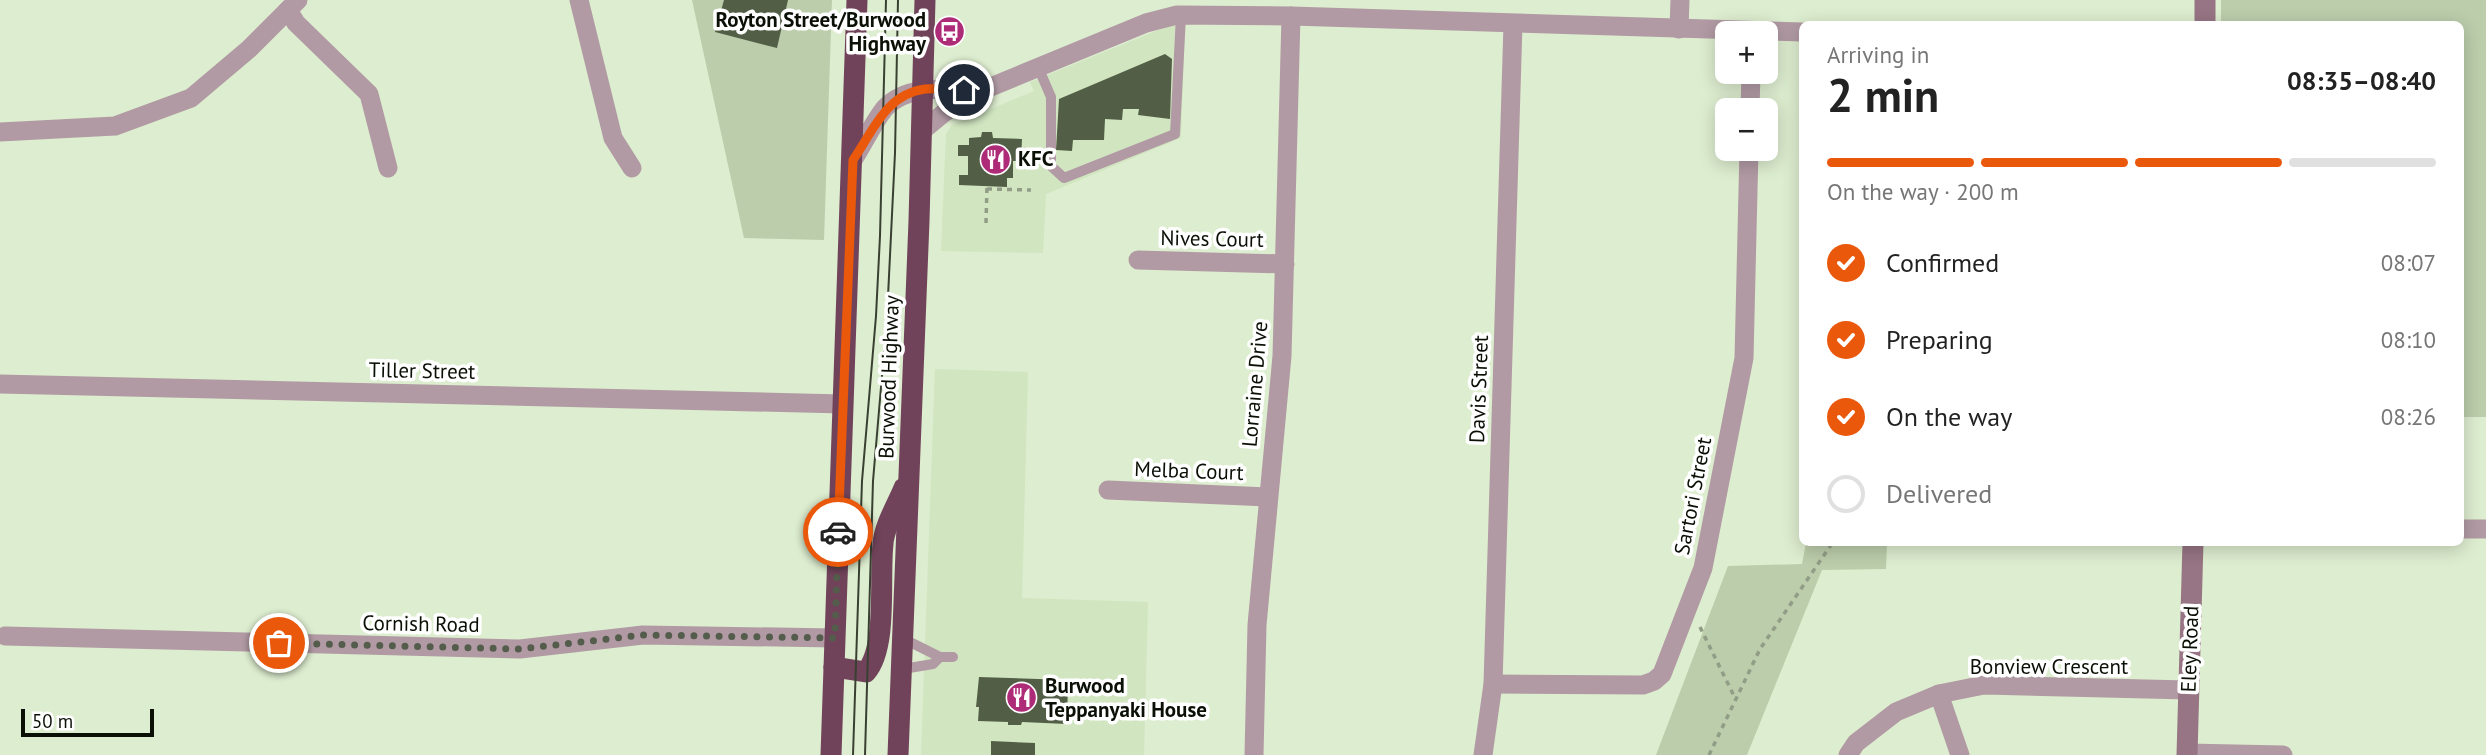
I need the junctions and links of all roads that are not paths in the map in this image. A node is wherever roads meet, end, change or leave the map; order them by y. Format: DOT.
graph roads {
  1 [pos="579,0"];
  2 [pos="857,0"];
  3 [pos="925,0"];
  4 [pos="1680,0"];
  5 [pos="2205,0"];
  6 [pos="293,5"];
  7 [pos="1299,11"];
  8 [pos="1181,15"];
  9 [pos="2205,21"];
  10 [pos="1513,24"];
  11 [pos="1679,29"];
  12 [pos="1715,30"];
  13 [pos="1778,32"];
  14 [pos="1799,32"];
  15 [pos="1038,67"];
  16 [pos="923,89"];
  17 [pos="981,90"];
  18 [pos="922,131"];
  19 [pos="0,137"];
  20 [pos="853,160"];
  21 [pos="1749,161"];
  22 [pos="388,168"];
  23 [pos="632,168"];
  24 [pos="1138,260"];
  25 [pos="1285,264"];
  26 [pos="0,384"];
  27 [pos="843,404"];
  28 [pos="909,476"];
  29 [pos="1108,490"];
  30 [pos="1268,497"];
  31 [pos="2464,529"];
  32 [pos="2486,529"];
  33 [pos="2193,546"];
  34 [pos="2,636"];
  35 [pos="835,638"];
  36 [pos="904,639"];
  37 [pos="940,657"];
  38 [pos="953,657"];
  39 [pos="834,667"];
  40 [pos="903,669"];
  41 [pos="1493,684"];
  42 [pos="2188,690"];
  43 [pos="1940,694"];
  44 [pos="2187,754"];
  45 [pos="831,755"];
  46 [pos="898,755"];
  47 [pos="1254,755"];
  48 [pos="1483,755"];
  49 [pos="1848,755"];
  50 [pos="1960,755"];
  51 [pos="2283,755"];
  1 -- 23 [label="street"];
  2 -- 20 [label="highway"];
  3 -- 16 [label="highway, Burwood Highway"];
  4 -- 11 [label="street"];
  5 -- 9 [label="main road"];
  6 -- 19 [label="street"];
  6 -- 22 [label="street"];
  7 -- 8 [label="street"];
  7 -- 10 [label="street"];
  7 -- 25 [label="street, Lorraine Drive"];
  8 -- 15 [label="street"];
  8 -- 15 [label="lane"];
  10 -- 11 [label="street"];
  10 -- 41 [label="street, Davis Street"];
  11 -- 12 [label="street"];
  13 -- 14 [label="street"];
  15 -- 17 [label="street"];
  16 -- 17 [label="street"];
  16 -- 18 [label="highway, Burwood Highway"];
  16 -- 20 [label="street"];
  17 -- 18 [label="street"];
  18 -- 28 [label="highway, Burwood Highway"];
  20 -- 27 [label="highway"];
  21 -- 41 [label="street, Sartori Street"];
  24 -- 25 [label="street, Nives Court"];
  25 -- 30 [label="street, Lorraine Drive"];
  26 -- 27 [label="street, Tiller Street"];
  27 -- 35 [label="highway"];
  28 -- 36 [label="highway, Burwood Highway"];
  28 -- 39 [label="highway"];
  29 -- 30 [label="street, Melba Court"];
  30 -- 47 [label="street, Lorraine Drive"];
  31 -- 32 [label="street"];
  33 -- 42 [label="main road, Eley Road"];
  34 -- 35 [label="street, Cornish Road"];
  35 -- 39 [label="highway"];
  36 -- 37 [label="lane"];
  36 -- 40 [label="highway, Burwood Highway"];
  37 -- 38 [label="lane"];
  37 -- 40 [label="lane"];
  39 -- 45 [label="highway"];
  40 -- 46 [label="highway, Burwood Highway"];
  41 -- 48 [label="street, Davis Street"];
  42 -- 43 [label="street, Bonview Crescent"];
  42 -- 44 [label="main road, Eley Road"];
  43 -- 49 [label="street, Bonview Crescent"];
  43 -- 50 [label="street"];
  44 -- 51 [label="street"];
}
